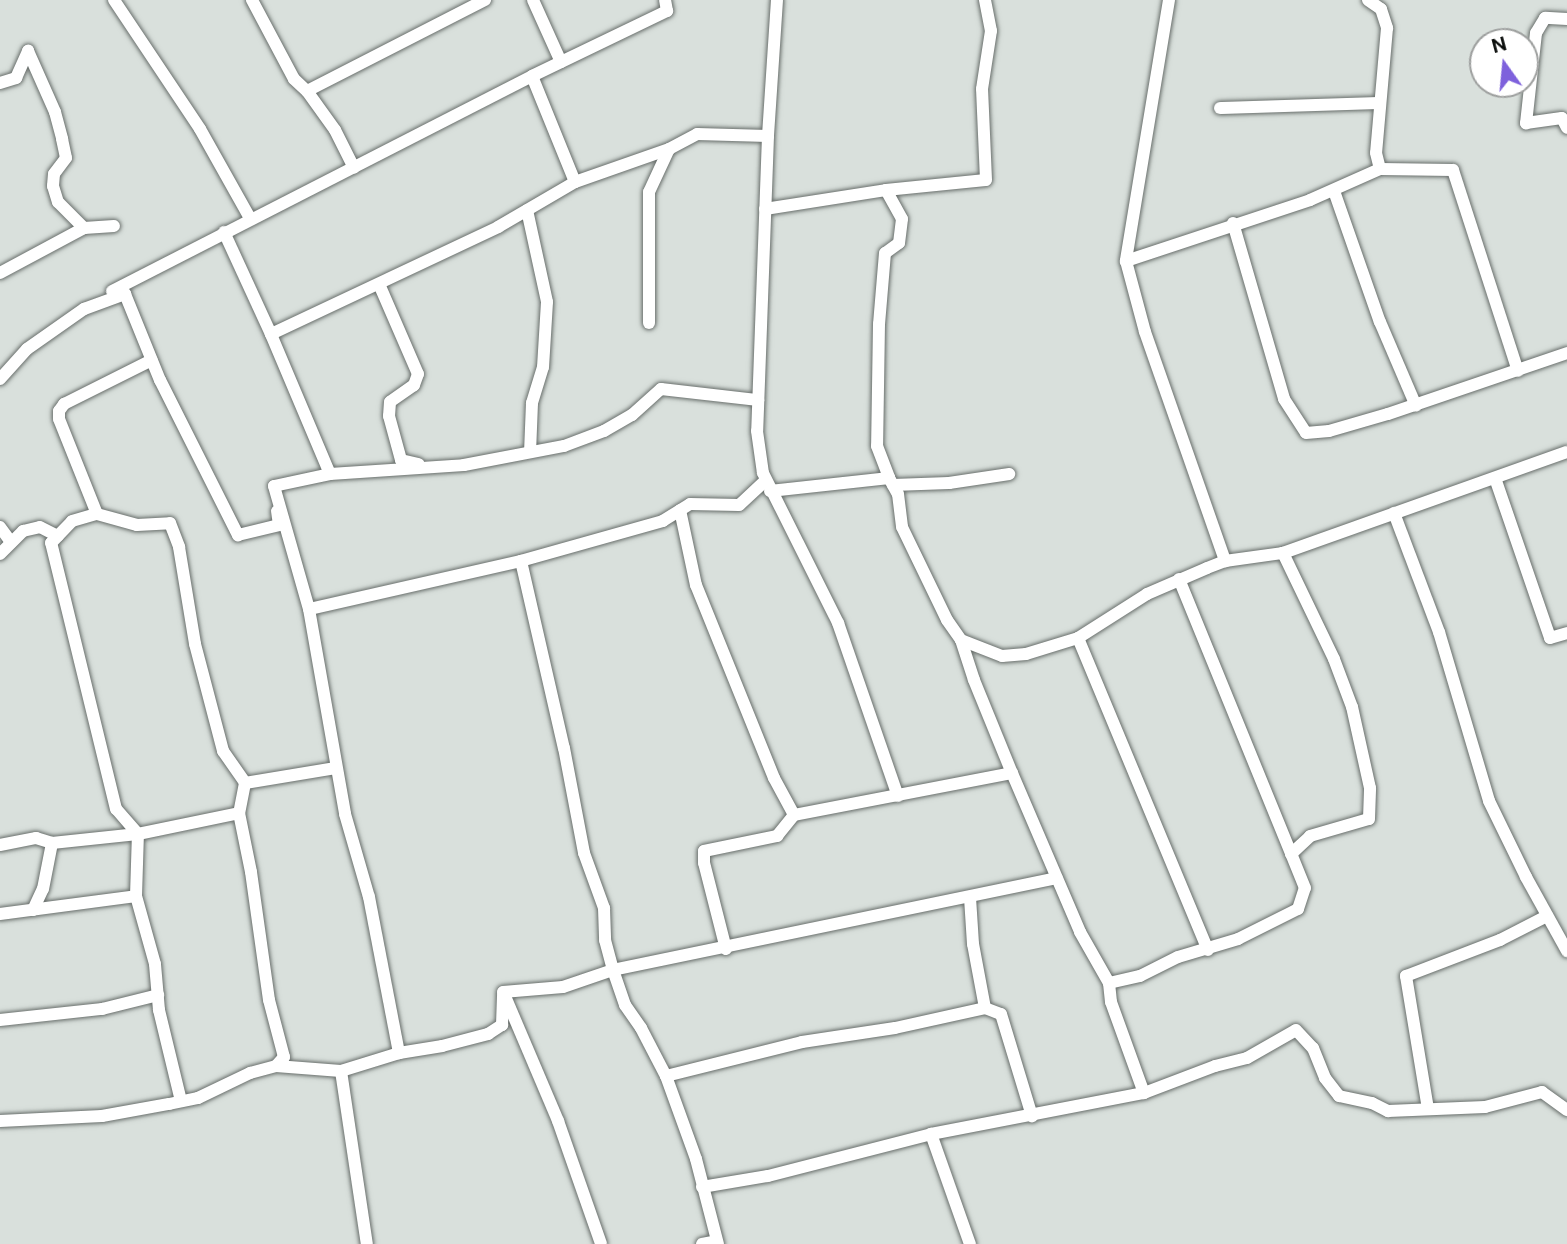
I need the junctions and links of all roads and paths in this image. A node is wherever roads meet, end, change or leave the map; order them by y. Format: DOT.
graph roads {
  1 [pos="114,0"];
  2 [pos="252,0"];
  3 [pos="485,0"];
  4 [pos="533,0"];
  5 [pos="666,0"];
  6 [pos="777,0"];
  7 [pos="985,0"];
  8 [pos="1169,0"];
  9 [pos="1368,0"];
  10 [pos="1567,19"];
  11 [pos="561,62"];
  12 [pos="532,76"];
  13 [pos="0,83"];
  14 [pos="307,91"];
  15 [pos="1380,103"];
  16 [pos="1220,108"];
  17 [pos="1567,128"];
  18 [pos="768,136"];
  19 [pos="669,149"];
  20 [pos="354,168"];
  21 [pos="1380,169"];
  22 [pos="575,182"];
  23 [pos="886,190"];
  24 [pos="1334,191"];
  25 [pos="765,209"];
  26 [pos="527,210"];
  27 [pos="250,218"];
  28 [pos="1233,223"];
  29 [pos="114,226"];
  30 [pos="84,228"];
  31 [pos="224,232"];
  32 [pos="1126,261"];
  33 [pos="0,273"];
  34 [pos="379,284"];
  35 [pos="96,296"];
  36 [pos="649,323"];
  37 [pos="271,334"];
  38 [pos="1567,353"];
  39 [pos="152,360"];
  40 [pos="1518,370"];
  41 [pos="0,379"];
  42 [pos="758,400"];
  43 [pos="1416,406"];
  44 [pos="530,452"];
  45 [pos="1567,452"];
  46 [pos="464,465"];
  47 [pos="330,474"];
  48 [pos="1009,474"];
  49 [pos="1495,478"];
  50 [pos="891,481"];
  51 [pos="274,486"];
  52 [pos="768,486"];
  53 [pos="680,510"];
  54 [pos="1394,513"];
  55 [pos="97,514"];
  56 [pos="0,527"];
  57 [pos="58,536"];
  58 [pos="11,542"];
  59 [pos="1283,553"];
  60 [pos="0,554"];
  61 [pos="521,561"];
  62 [pos="1225,561"];
  63 [pos="1179,579"];
  64 [pos="309,609"];
  65 [pos="1567,633"];
  66 [pos="1078,638"];
  67 [pos="961,640"];
  68 [pos="336,768"];
  69 [pos="1012,773"];
  70 [pos="245,783"];
  71 [pos="898,796"];
  72 [pos="239,813"];
  73 [pos="794,815"];
  74 [pos="138,834"];
  75 [pos="52,843"];
  76 [pos="0,845"];
  77 [pos="1291,854"];
  78 [pos="1057,878"];
  79 [pos="136,896"];
  80 [pos="970,897"];
  81 [pos="33,910"];
  82 [pos="0,914"];
  83 [pos="1547,916"];
  84 [pos="726,949"];
  85 [pos="1208,950"];
  86 [pos="1567,951"];
  87 [pos="613,970"];
  88 [pos="1109,983"];
  89 [pos="503,992"];
  90 [pos="158,995"];
  91 [pos="985,1008"];
  92 [pos="0,1020"];
  93 [pos="399,1053"];
  94 [pos="276,1066"];
  95 [pos="341,1071"];
  96 [pos="666,1076"];
  97 [pos="1144,1093"];
  98 [pos="181,1101"];
  99 [pos="1428,1109"];
  100 [pos="1567,1110"];
  101 [pos="1032,1116"];
  102 [pos="0,1121"];
  103 [pos="931,1134"];
  104 [pos="702,1187"];
  105 [pos="718,1242"];
  106 [pos="367,1244"];
  107 [pos="601,1244"];
  108 [pos="702,1244"];
  109 [pos="970,1244"];
  1 -- 27 [label="street"];
  2 -- 14 [label="street"];
  3 -- 14 [label="street"];
  4 -- 11 [label="street"];
  5 -- 11 [label="street"];
  6 -- 18 [label="street"];
  7 -- 23 [label="street"];
  8 -- 32 [label="street"];
  9 -- 15 [label="street"];
  10 -- 17 [label="street"];
  11 -- 12 [label="street"];
  12 -- 20 [label="street"];
  12 -- 22 [label="street"];
  13 -- 30 [label="street"];
  14 -- 20 [label="street"];
  15 -- 16 [label="street"];
  15 -- 21 [label="street"];
  18 -- 19 [label="street"];
  18 -- 25 [label="street"];
  19 -- 22 [label="street"];
  19 -- 36 [label="street"];
  20 -- 27 [label="street"];
  21 -- 24 [label="street"];
  21 -- 40 [label="street"];
  22 -- 26 [label="street"];
  23 -- 25 [label="street"];
  23 -- 50 [label="street"];
  24 -- 28 [label="street"];
  24 -- 43 [label="street"];
  25 -- 42 [label="street"];
  26 -- 34 [label="street"];
  26 -- 44 [label="street"];
  27 -- 31 [label="street"];
  28 -- 32 [label="street"];
  28 -- 43 [label="street"];
  29 -- 30 [label="street"];
  30 -- 33 [label="street"];
  31 -- 35 [label="street"];
  31 -- 37 [label="street"];
  32 -- 62 [label="street"];
  34 -- 37 [label="street"];
  34 -- 46 [label="street"];
  37 -- 47 [label="street"];
  38 -- 40 [label="street"];
  39 -- 41 [label="street"];
  39 -- 51 [label="street"];
  39 -- 55 [label="street"];
  40 -- 43 [label="street"];
  42 -- 44 [label="street"];
  42 -- 52 [label="street"];
  44 -- 46 [label="street"];
  45 -- 49 [label="street"];
  46 -- 47 [label="street"];
  47 -- 51 [label="street"];
  48 -- 50 [label="street"];
  49 -- 54 [label="street"];
  49 -- 65 [label="street"];
  50 -- 52 [label="street"];
  50 -- 67 [label="street"];
  51 -- 64 [label="street"];
  52 -- 53 [label="street"];
  52 -- 71 [label="street"];
  53 -- 61 [label="street"];
  53 -- 73 [label="street"];
  54 -- 59 [label="street"];
  54 -- 83 [label="street"];
  55 -- 57 [label="street"];
  55 -- 70 [label="street"];
  56 -- 58 [label="street"];
  57 -- 58 [label="street"];
  57 -- 74 [label="street"];
  58 -- 60 [label="street"];
  59 -- 62 [label="street"];
  59 -- 77 [label="street"];
  61 -- 64 [label="street"];
  61 -- 87 [label="street"];
  62 -- 63 [label="street"];
  63 -- 66 [label="street"];
  63 -- 77 [label="street"];
  64 -- 68 [label="street"];
  66 -- 67 [label="street"];
  66 -- 85 [label="street"];
  67 -- 69 [label="street"];
  68 -- 70 [label="street"];
  68 -- 93 [label="street"];
  69 -- 71 [label="street"];
  69 -- 78 [label="street"];
  70 -- 72 [label="street"];
  71 -- 73 [label="street"];
  72 -- 74 [label="street"];
  72 -- 94 [label="street"];
  73 -- 84 [label="street"];
  74 -- 75 [label="street"];
  74 -- 79 [label="street"];
  75 -- 76 [label="street"];
  75 -- 81 [label="street"];
  77 -- 85 [label="street"];
  78 -- 80 [label="street"];
  78 -- 88 [label="street"];
  79 -- 81 [label="street"];
  79 -- 90 [label="street"];
  80 -- 84 [label="street"];
  80 -- 91 [label="street"];
  81 -- 82 [label="street"];
  83 -- 86 [label="street"];
  83 -- 99 [label="street"];
  84 -- 87 [label="street"];
  85 -- 88 [label="street"];
  87 -- 89 [label="street"];
  87 -- 96 [label="street"];
  88 -- 97 [label="street"];
  89 -- 93 [label="street"];
  89 -- 107 [label="street"];
  90 -- 92 [label="street"];
  90 -- 98 [label="street"];
  91 -- 96 [label="street"];
  91 -- 101 [label="street"];
  93 -- 95 [label="street"];
  94 -- 95 [label="street"];
  94 -- 98 [label="street"];
  95 -- 106 [label="street"];
  96 -- 104 [label="street"];
  97 -- 99 [label="street"];
  97 -- 101 [label="street"];
  98 -- 102 [label="street"];
  99 -- 100 [label="street"];
  101 -- 103 [label="street"];
  103 -- 104 [label="street"];
  103 -- 109 [label="street"];
  104 -- 105 [label="street"];
  105 -- 108 [label="street"];
}
